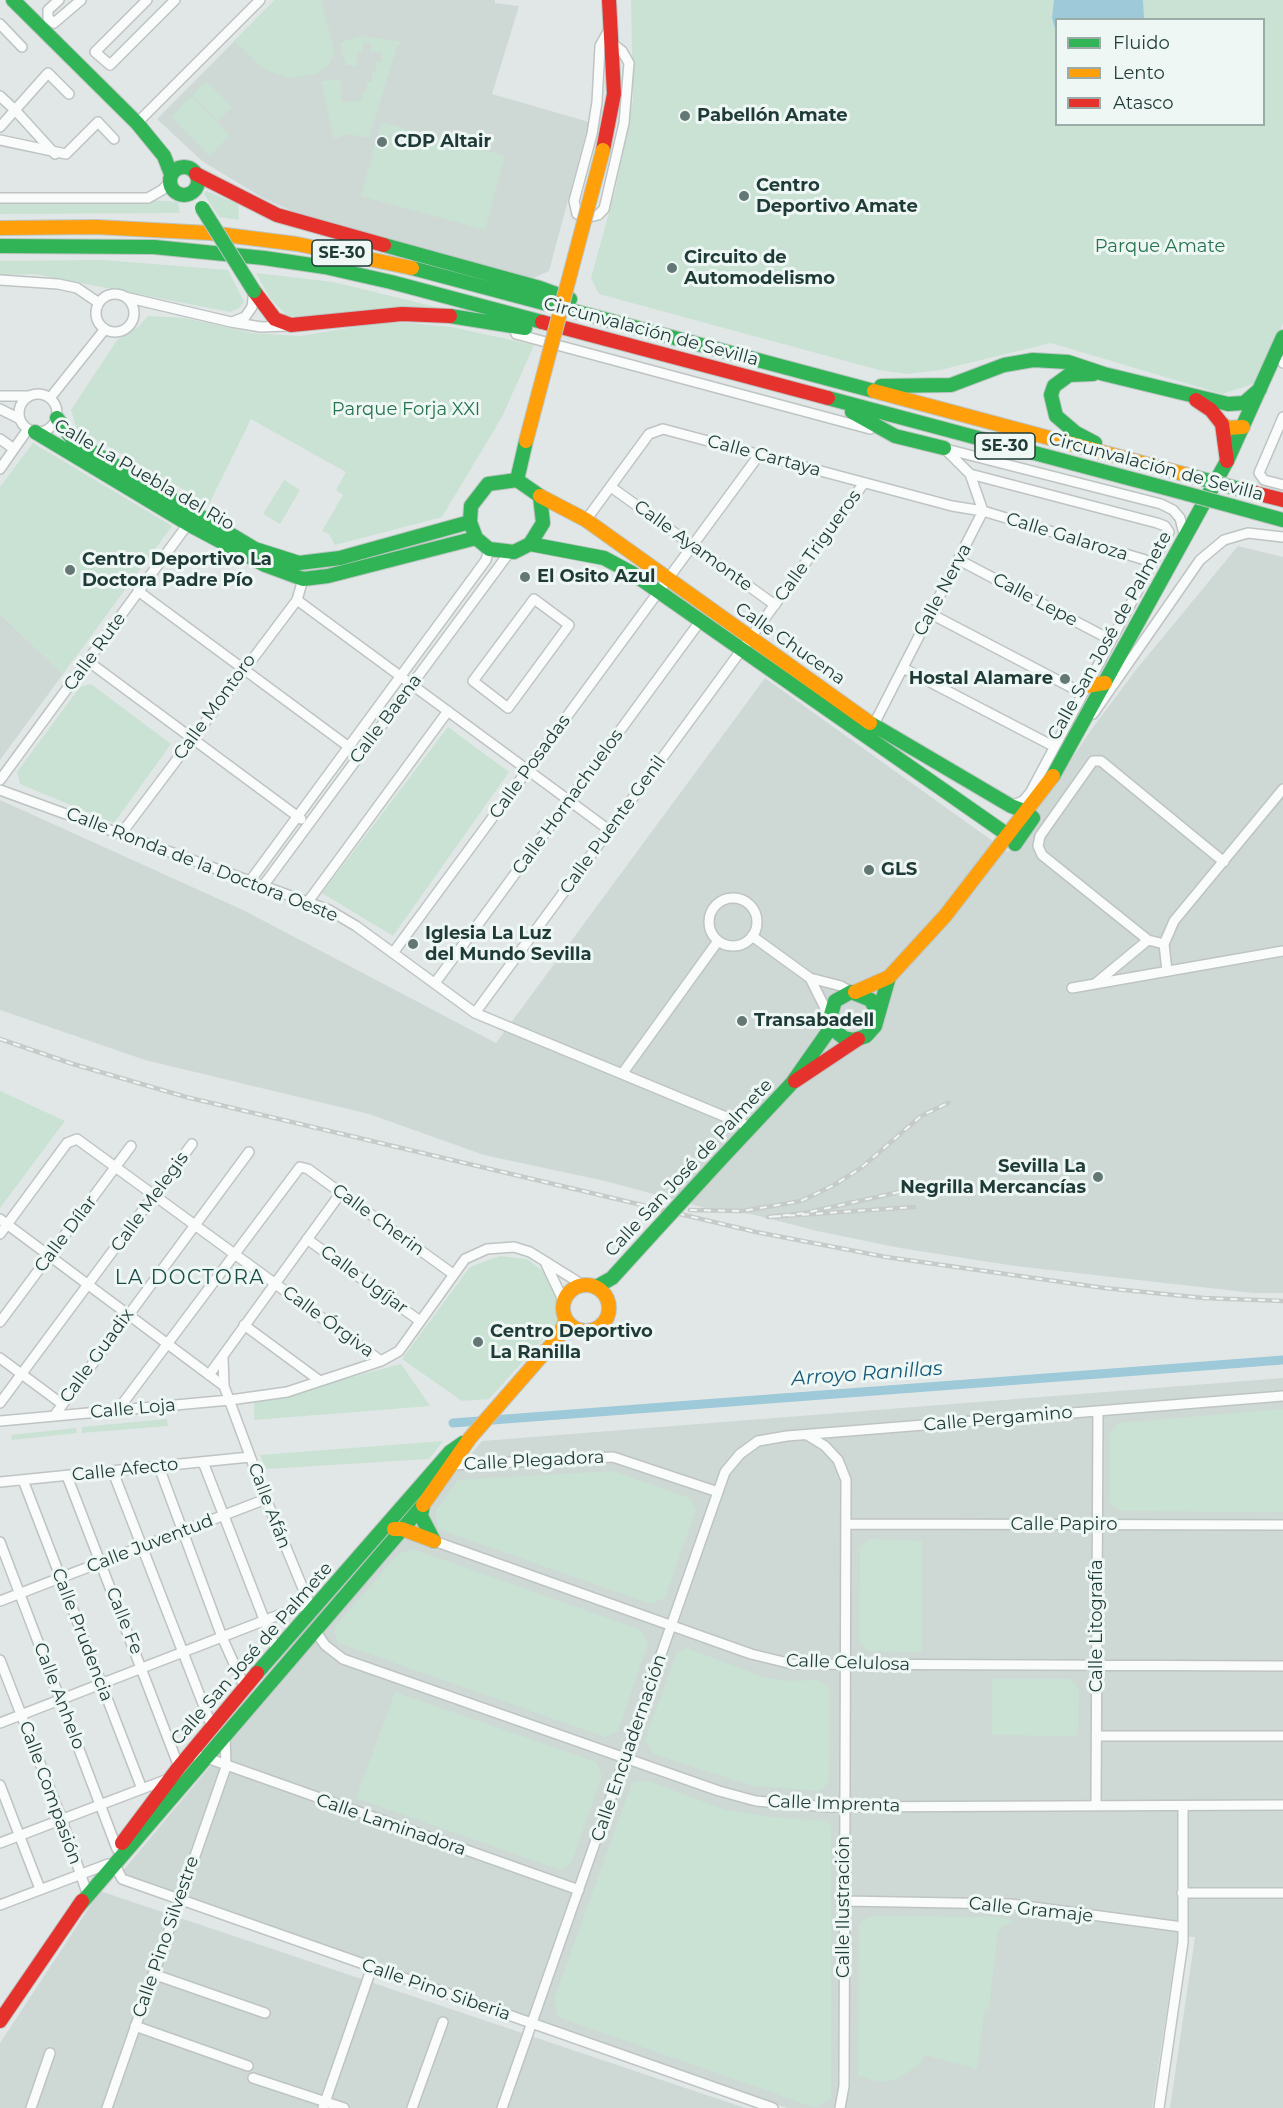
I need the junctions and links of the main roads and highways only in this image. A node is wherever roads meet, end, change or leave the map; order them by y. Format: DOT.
graph roads {
  1 [pos="13,0"];
  2 [pos="609,0"];
  3 [pos="164,156"];
  4 [pos="190,170"];
  5 [pos="170,178"];
  6 [pos="191,193"];
  7 [pos="0,228"];
  8 [pos="0,246"];
  9 [pos="1283,337"];
  10 [pos="675,338"];
  11 [pos="623,343"];
  12 [pos="1104,374"];
  13 [pos="853,385"];
  14 [pos="1260,389"];
  15 [pos="823,397"];
  16 [pos="1192,398"];
  17 [pos="1228,404"];
  18 [pos="57,418"];
  19 [pos="1244,423"];
  20 [pos="1222,424"];
  21 [pos="31,431"];
  22 [pos="944,448"];
  23 [pos="1123,458"];
  24 [pos="1227,461"];
  25 [pos="517,480"];
  26 [pos="540,496"];
  27 [pos="1283,500"];
  28 [pos="1283,520"];
  29 [pos="470,522"];
  30 [pos="476,538"];
  31 [pos="530,544"];
  32 [pos="663,586"];
  33 [pos="746,644"];
  34 [pos="1105,683"];
  35 [pos="1084,689"];
  36 [pos="870,730"];
  37 [pos="1011,806"];
  38 [pos="1027,812"];
  39 [pos="1008,836"];
  40 [pos="961,898"];
  41 [pos="889,977"];
  42 [pos="853,992"];
  43 [pos="877,1013"];
  44 [pos="831,1022"];
  45 [pos="858,1039"];
  46 [pos="792,1083"];
  47 [pos="595,1289"];
  48 [pos="571,1324"];
  49 [pos="470,1438"];
  50 [pos="423,1504"];
  51 [pos="383,1529"];
  52 [pos="402,1529"];
  53 [pos="310,1607"];
  54 [pos="314,1629"];
  55 [pos="288,1659"];
  56 [pos="218,1730"];
  57 [pos="111,1864"];
  58 [pos="78,1907"];
  59 [pos="0,2021"];
  1 -- 3 [label="main road"];
  2 -- 25 [label="main road, bridge"];
  3 -- 4 [label="main road"];
  3 -- 5 [label="main road"];
  4 -- 5 [label="main road"];
  4 -- 6 [label="main road"];
  4 -- 10 [label="main road"];
  5 -- 6 [label="main road"];
  6 -- 11 [label="main road, bridge"];
  7 -- 10 [label="main road, Circunvalación de Sevilla / SE-30"];
  8 -- 11 [label="main road, Circunvalación de Sevilla / SE-30"];
  9 -- 14 [label="main road, Calle San José de Palmete"];
  10 -- 13 [label="main road, Circunvalación de Sevilla / SE-30"];
  11 -- 15 [label="main road, Circunvalación de Sevilla / SE-30"];
  12 -- 13 [label="main road"];
  12 -- 16 [label="main road"];
  12 -- 23 [label="main road"];
  13 -- 23 [label="main road, Circunvalación de Sevilla / SE-30"];
  14 -- 17 [label="main road"];
  14 -- 19 [label="main road, Calle San José de Palmete"];
  15 -- 22 [label="main road"];
  15 -- 28 [label="main road, Circunvalación de Sevilla / SE-30, bridge"];
  16 -- 17 [label="main road"];
  16 -- 20 [label="main road"];
  17 -- 19 [label="main road"];
  18 -- 29 [label="main road, Calle La Puebla del Rio"];
  19 -- 20 [label="main road"];
  19 -- 24 [label="main road, Calle San José de Palmete"];
  20 -- 24 [label="main road"];
  21 -- 30 [label="main road, Calle La Puebla del Rio"];
  23 -- 27 [label="main road, Circunvalación de Sevilla / SE-30, bridge"];
  24 -- 34 [label="main road, Calle San José de Palmete"];
  25 -- 26 [label="main road"];
  25 -- 29 [label="main road"];
  26 -- 31 [label="main road"];
  26 -- 32 [label="main road, Calle Chucena"];
  29 -- 30 [label="main road"];
  30 -- 31 [label="main road"];
  31 -- 32 [label="main road, Calle Chucena"];
  32 -- 33 [label="main road, Calle Chucena"];
  32 -- 33 [label="main road, Calle Chucena"];
  33 -- 36 [label="main road, Calle Chucena"];
  34 -- 35 [label="main road"];
  34 -- 38 [label="main road, Calle San José de Palmete"];
  36 -- 37 [label="main road, Calle Chucena"];
  36 -- 39 [label="main road, Calle Chucena"];
  37 -- 38 [label="main road, Calle Chucena"];
  37 -- 39 [label="main road"];
  38 -- 39 [label="main road, Calle San José de Palmete"];
  39 -- 40 [label="main road"];
  39 -- 40 [label="main road"];
  40 -- 41 [label="main road"];
  41 -- 42 [label="main road"];
  41 -- 43 [label="main road"];
  42 -- 43 [label="main road"];
  42 -- 44 [label="main road"];
  43 -- 45 [label="main road"];
  44 -- 45 [label="main road"];
  44 -- 46 [label="main road, Calle San José de Palmete"];
  45 -- 46 [label="main road, Calle San José de Palmete"];
  46 -- 47 [label="main road, Calle San José de Palmete, bridge"];
  47 -- 48 [label="main road"];
  47 -- 48 [label="main road"];
  48 -- 49 [label="main road, Calle San José de Palmete"];
  49 -- 50 [label="main road, Calle San José de Palmete"];
  49 -- 51 [label="main road, Calle San José de Palmete"];
  50 -- 52 [label="main road, Calle San José de Palmete"];
  50 -- 52 [label="main road"];
  51 -- 52 [label="main road"];
  51 -- 53 [label="main road, Calle San José de Palmete"];
  52 -- 54 [label="main road, Calle San José de Palmete"];
  53 -- 54 [label="main road"];
  53 -- 55 [label="main road"];
  53 -- 56 [label="main road, Calle San José de Palmete"];
  54 -- 55 [label="main road, Calle San José de Palmete"];
  55 -- 56 [label="main road, Calle San José de Palmete"];
  56 -- 57 [label="main road, Calle San José de Palmete"];
  56 -- 57 [label="main road, Calle San José de Palmete"];
  57 -- 58 [label="main road, Calle San José de Palmete"];
  57 -- 58 [label="main road, Calle San José de Palmete"];
  58 -- 59 [label="main road, Calle San José de Palmete"];
}
